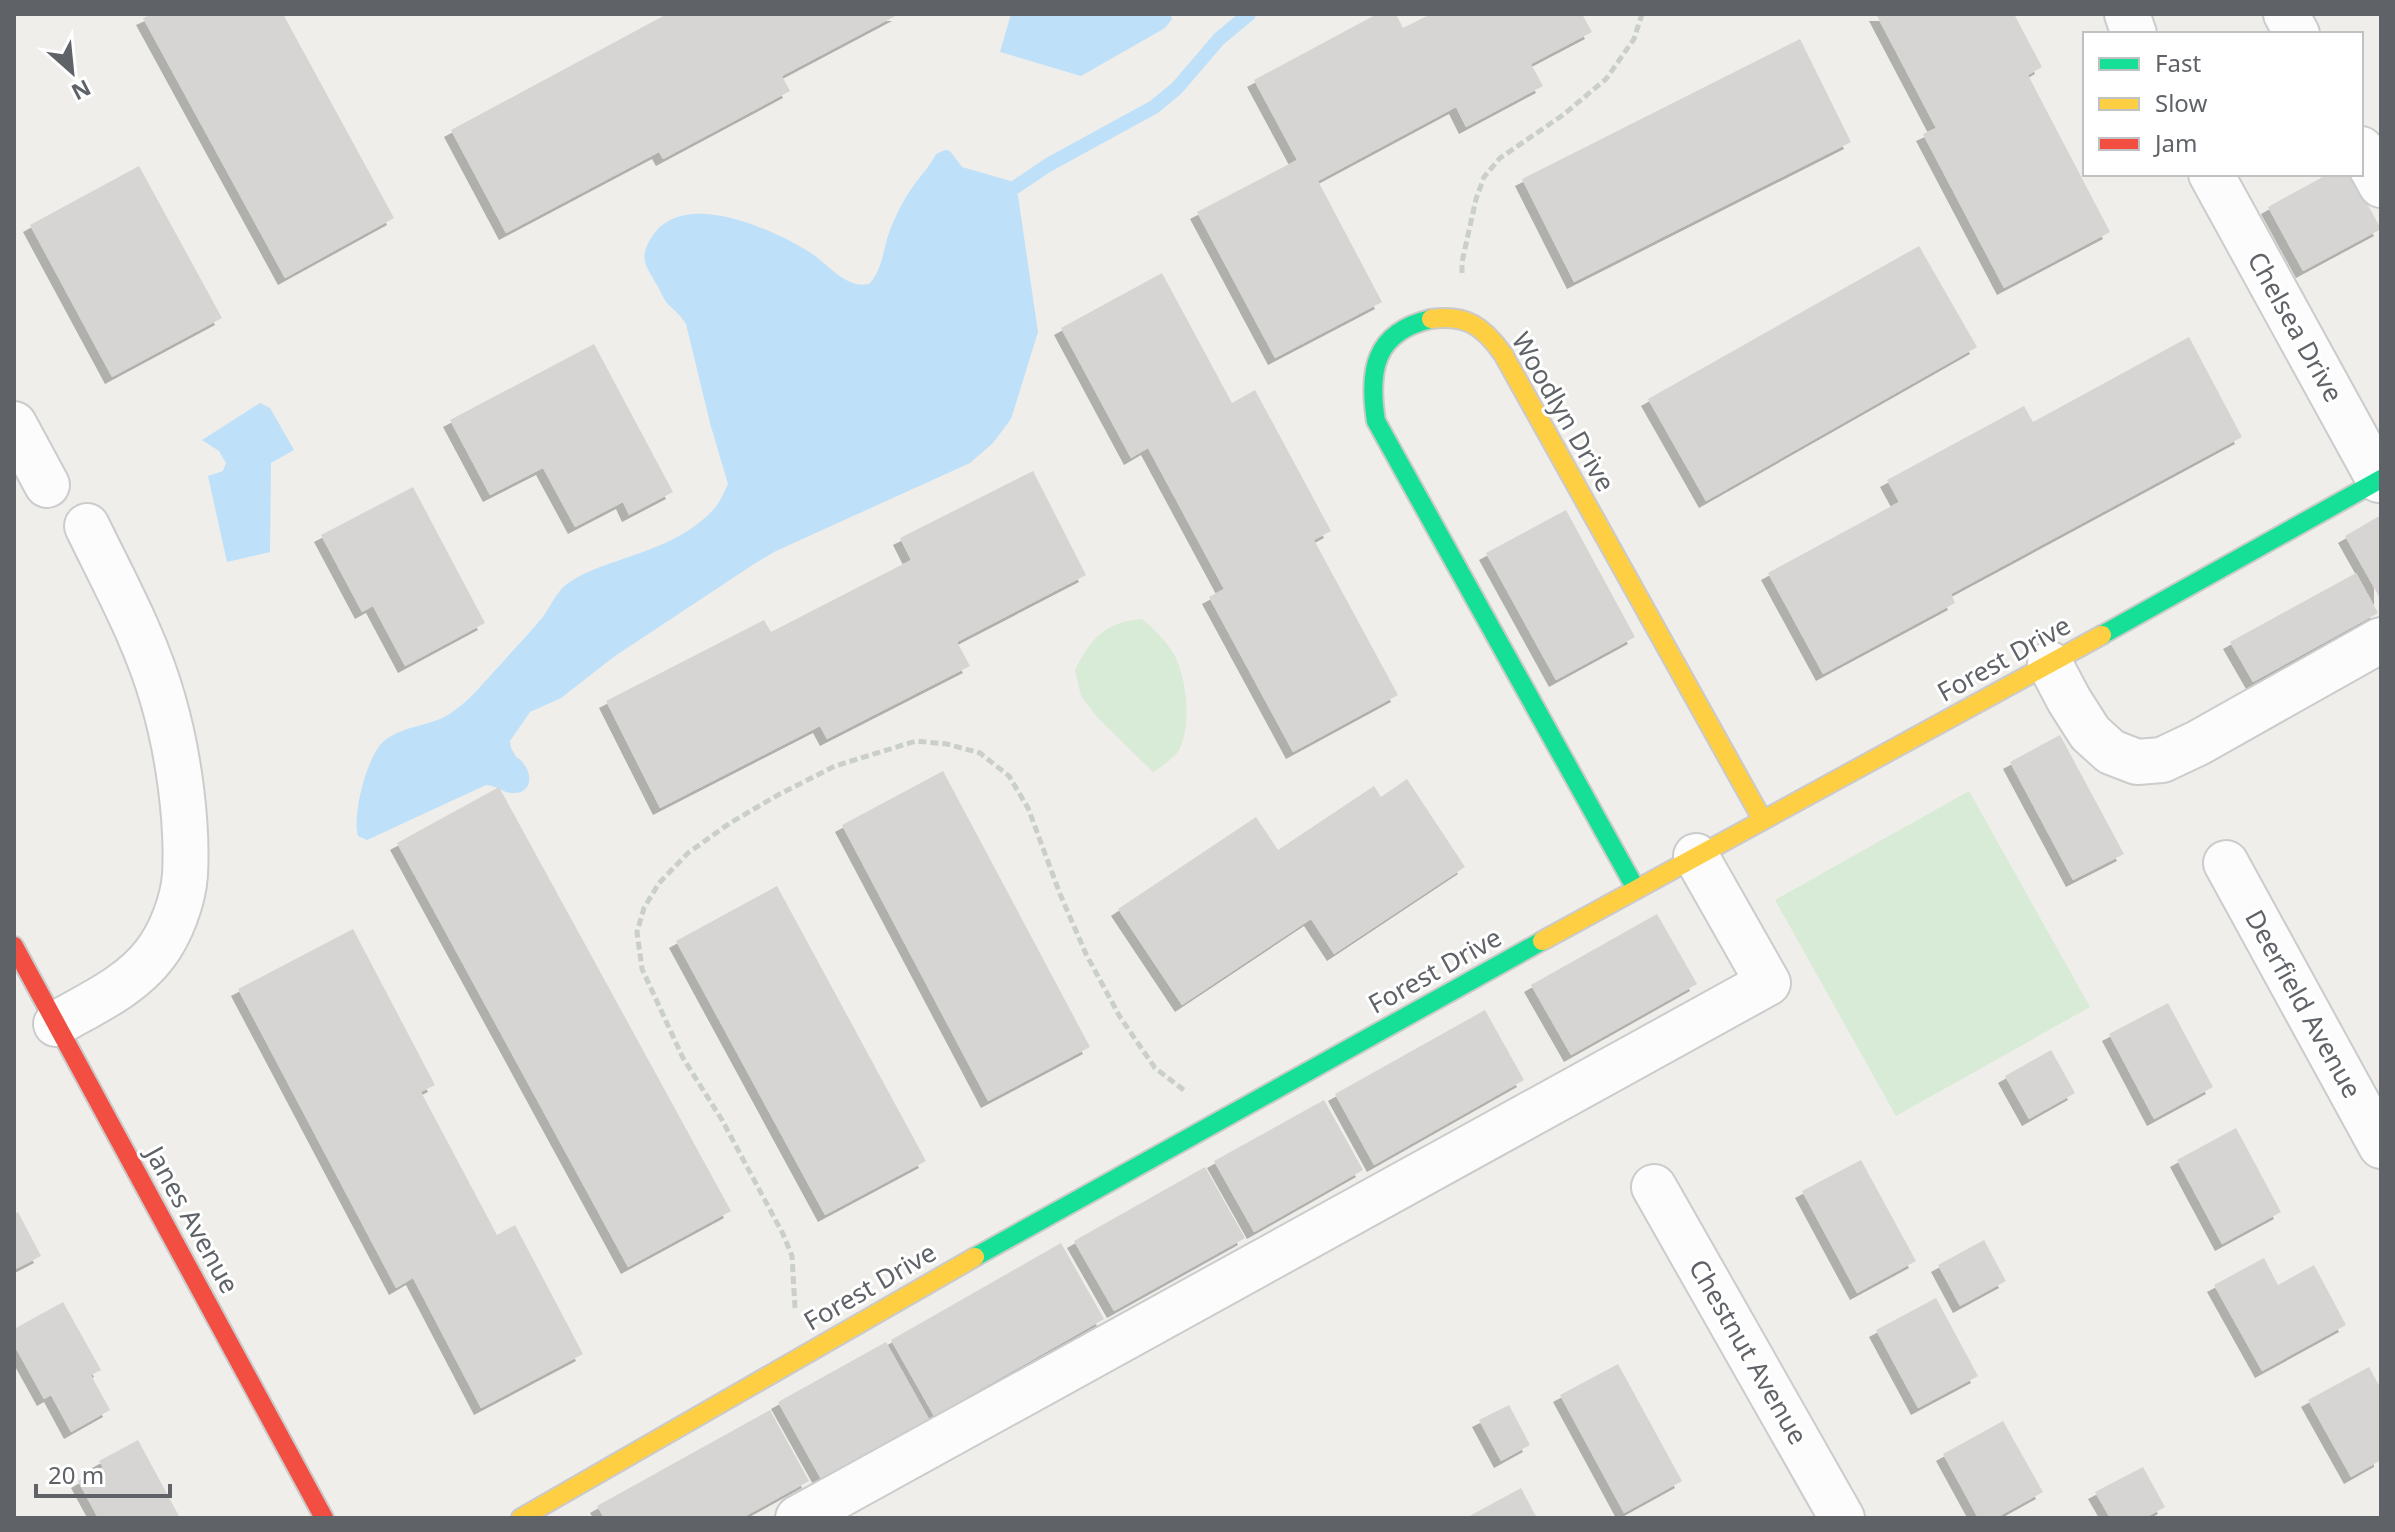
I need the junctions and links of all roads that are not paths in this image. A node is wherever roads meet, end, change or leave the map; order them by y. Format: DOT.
graph roads {
  1 [pos="2286,14"];
  2 [pos="2296,32"];
  3 [pos="2363,153"];
  4 [pos="2212,176"];
  5 [pos="2381,185"];
  6 [pos="14,424"];
  7 [pos="2380,479"];
  8 [pos="47,485"];
  9 [pos="87,526"];
  10 [pos="2381,640"];
  11 [pos="2050,664"];
  12 [pos="1762,819"];
  13 [pos="1696,856"];
  14 [pos="2226,863"];
  15 [pos="1636,889"];
  16 [pos="14,946"];
  17 [pos="56,1024"];
  18 [pos="2381,1146"];
  19 [pos="1654,1187"];
  20 [pos="529,1516"];
  21 [pos="324,1518"];
  22 [pos="798,1518"];
  23 [pos="1842,1518"];
  1 -- 2 [label="street"];
  3 -- 5 [label="street"];
  4 -- 7 [label="street, Chelsea Drive"];
  6 -- 8 [label="street"];
  7 -- 11 [label="street, Forest Drive"];
  9 -- 17 [label="street"];
  10 -- 11 [label="street"];
  11 -- 12 [label="street, Forest Drive"];
  12 -- 13 [label="street, Forest Drive"];
  12 -- 15 [label="street, Woodlyn Drive"];
  13 -- 15 [label="street, Forest Drive"];
  13 -- 22 [label="street"];
  14 -- 18 [label="street, Deerfield Avenue"];
  15 -- 20 [label="street, Forest Drive"];
  16 -- 17 [label="street, Janes Avenue"];
  17 -- 21 [label="street, Janes Avenue"];
  19 -- 23 [label="street, Chestnut Avenue"];
}
